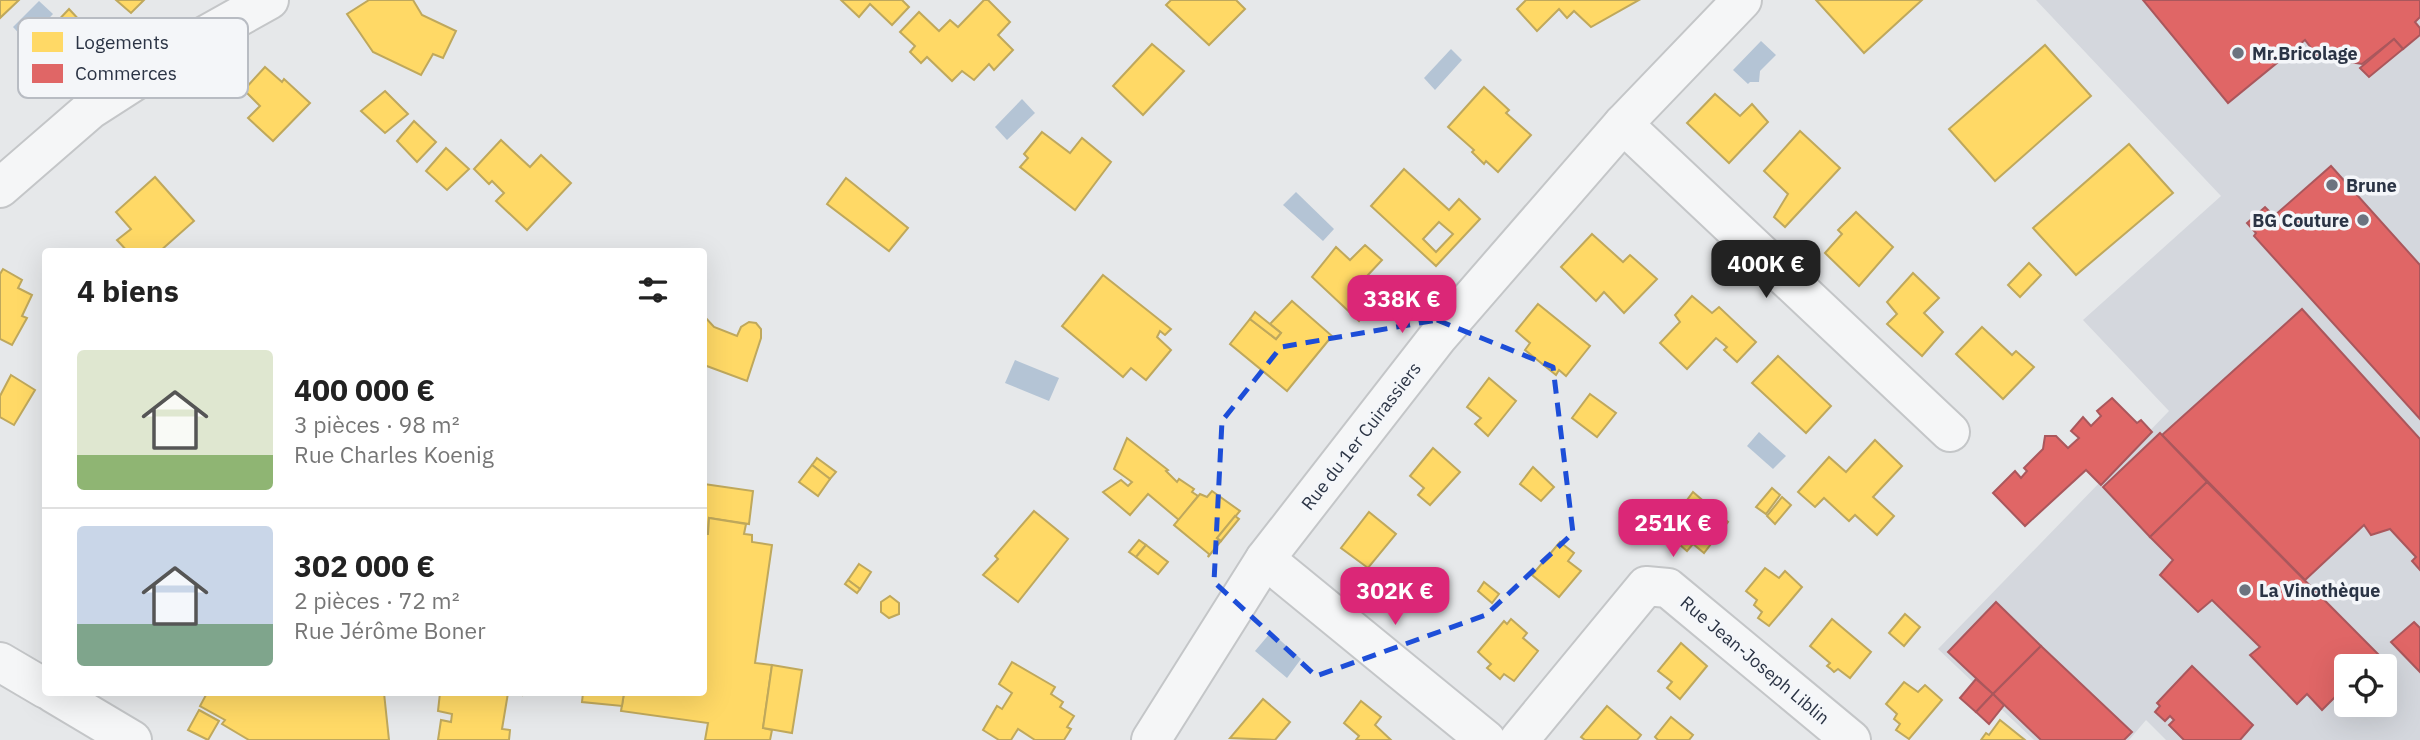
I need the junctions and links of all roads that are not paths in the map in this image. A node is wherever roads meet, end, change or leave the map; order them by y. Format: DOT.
graph roads {
  1 [pos="270,0"];
  2 [pos="1742,0"];
  3 [pos="237,18"];
  4 [pos="108,98"];
  5 [pos="1623,124"];
  6 [pos="0,188"];
  7 [pos="1950,432"];
  8 [pos="1265,559"];
  9 [pos="0,662"];
  10 [pos="42,687"];
  11 [pos="58,696"];
  12 [pos="132,740"];
  13 [pos="1151,740"];
  14 [pos="1486,740"];
  15 [pos="1519,740"];
  16 [pos="1851,740"];
  1 -- 3 [label="street"];
  2 -- 5 [label="street, Rue du 1er Cuirassiers"];
  4 -- 6 [label="street"];
  5 -- 7 [label="street"];
  5 -- 8 [label="street, Rue du 1er Cuirassiers"];
  8 -- 13 [label="street, Rue du 1er Cuirassiers"];
  8 -- 14 [label="street"];
  9 -- 10 [label="street"];
  11 -- 12 [label="street"];
  15 -- 16 [label="street, Rue Jean-Joseph Liblin"];
}
